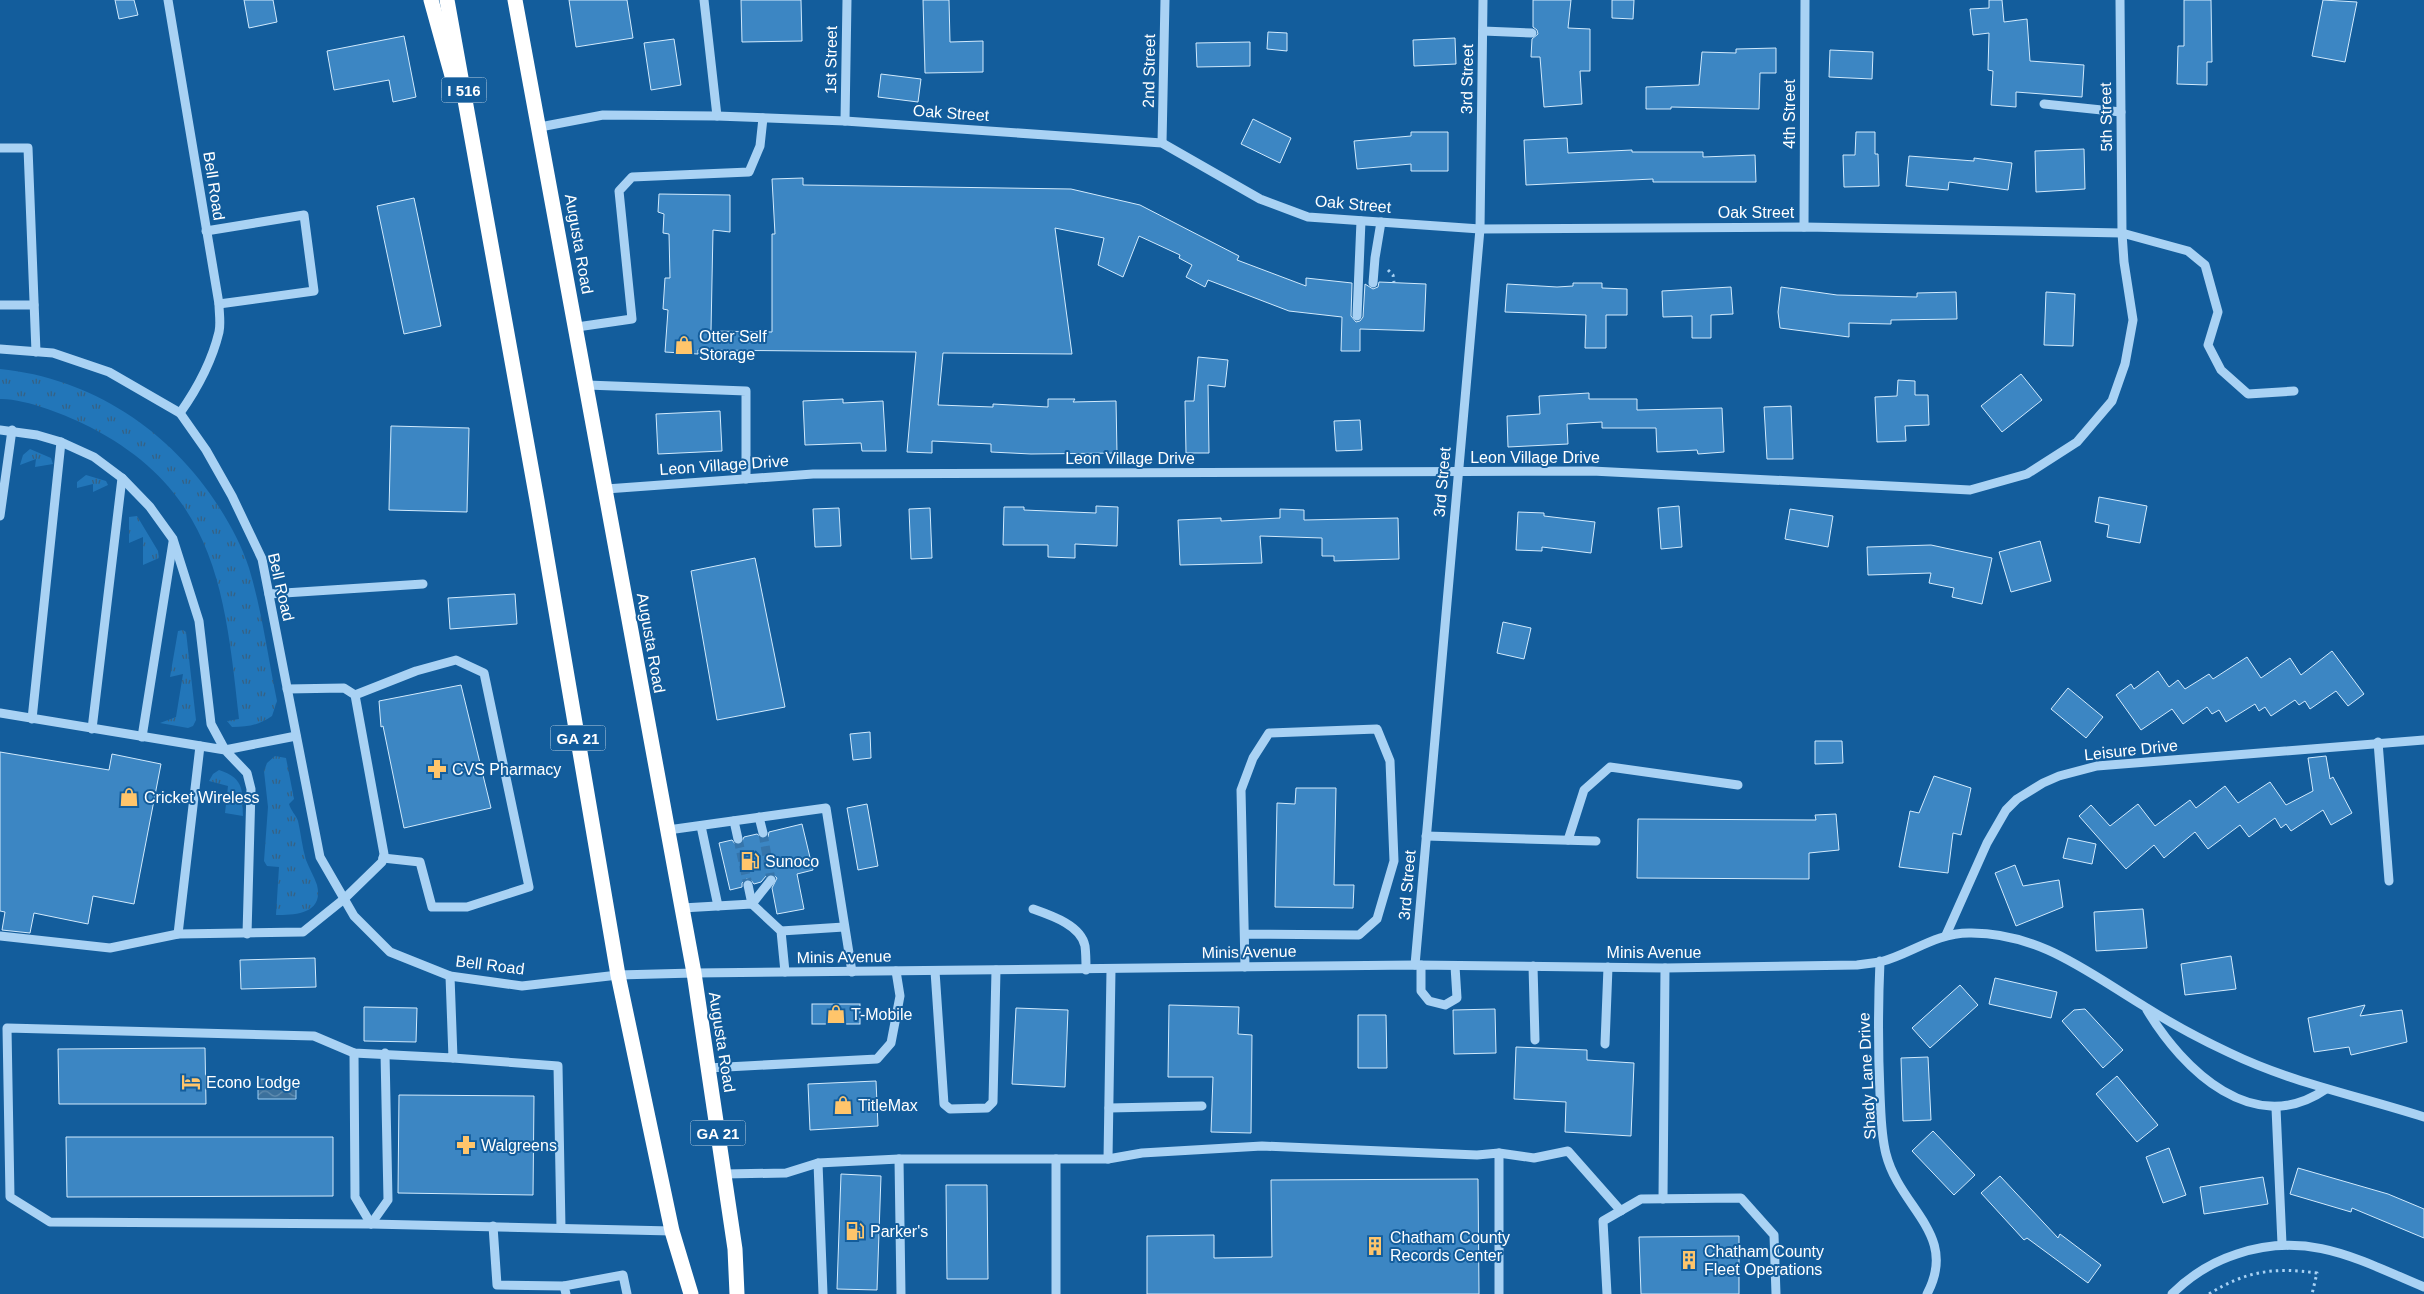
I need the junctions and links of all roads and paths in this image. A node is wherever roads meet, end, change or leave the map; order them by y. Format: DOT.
graph roads {
  1 [pos="168,0"];
  2 [pos="431,0"];
  3 [pos="447,0"];
  4 [pos="515,0"];
  5 [pos="704,0"];
  6 [pos="847,0"];
  7 [pos="1165,0"];
  8 [pos="1483,0"];
  9 [pos="1805,0"];
  10 [pos="2120,0"];
  11 [pos="1483,31"];
  12 [pos="1532,33"];
  13 [pos="2044,104"];
  14 [pos="2121,112"];
  15 [pos="717,116"];
  16 [pos="763,118"];
  17 [pos="845,121"];
  18 [pos="540,127"];
  19 [pos="1162,143"];
  20 [pos="0,148"];
  21 [pos="480,179"];
  22 [pos="1361,221"];
  23 [pos="1381,222"];
  24 [pos="1804,227"];
  25 [pos="1480,229"];
  26 [pos="206,231"];
  27 [pos="2122,233"];
  28 [pos="1374,283"];
  29 [pos="219,304"];
  30 [pos="0,305"];
  31 [pos="34,305"];
  32 [pos="1357,316"];
  33 [pos="577,327"];
  34 [pos="0,348"];
  35 [pos="36,352"];
  36 [pos="587,385"];
  37 [pos="2294,391"];
  38 [pos="180,413"];
  39 [pos="0,430"];
  40 [pos="12,430"];
  41 [pos="61,442"];
  42 [pos="1458,473"];
  43 [pos="122,478"];
  44 [pos="746,479"];
  45 [pos="606,489"];
  46 [pos="0,516"];
  47 [pos="173,539"];
  48 [pos="423,584"];
  49 [pos="269,594"];
  50 [pos="287,689"];
  51 [pos="355,695"];
  52 [pos="0,713"];
  53 [pos="32,719"];
  54 [pos="92,729"];
  55 [pos="296,736"];
  56 [pos="142,737"];
  57 [pos="2424,740"];
  58 [pos="2378,742"];
  59 [pos="200,746"];
  60 [pos="225,750"];
  61 [pos="1738,785"];
  62 [pos="760,817"];
  63 [pos="734,821"];
  64 [pos="701,826"];
  65 [pos="668,830"];
  66 [pos="763,833"];
  67 [pos="1426,836"];
  68 [pos="738,839"];
  69 [pos="1568,840"];
  70 [pos="1596,841"];
  71 [pos="383,858"];
  72 [pos="771,880"];
  73 [pos="2389,881"];
  74 [pos="748,886"];
  75 [pos="344,899"];
  76 [pos="752,904"];
  77 [pos="718,906"];
  78 [pos="682,908"];
  79 [pos="1033,909"];
  80 [pos="844,927"];
  81 [pos="781,931"];
  82 [pos="178,934"];
  83 [pos="247,934"];
  84 [pos="1245,934"];
  85 [pos="1946,935"];
  86 [pos="0,936"];
  87 [pos="1880,961"];
  88 [pos="1418,965"];
  89 [pos="1455,966"];
  90 [pos="1533,966"];
  91 [pos="1245,967"];
  92 [pos="1608,967"];
  93 [pos="1665,968"];
  94 [pos="996,970"];
  95 [pos="1086,970"];
  96 [pos="1111,970"];
  97 [pos="896,971"];
  98 [pos="935,971"];
  99 [pos="786,972"];
  100 [pos="852,972"];
  101 [pos="694,973"];
  102 [pos="618,975"];
  103 [pos="450,976"];
  104 [pos="2146,1008"];
  105 [pos="1535,1040"];
  106 [pos="1605,1044"];
  107 [pos="354,1053"];
  108 [pos="385,1053"];
  109 [pos="453,1058"];
  110 [pos="708,1068"];
  111 [pos="2326,1089"];
  112 [pos="1202,1106"];
  113 [pos="1109,1108"];
  114 [pos="2276,1108"];
  115 [pos="2424,1117"];
  116 [pos="1499,1153"];
  117 [pos="899,1159"];
  118 [pos="1056,1159"];
  119 [pos="1108,1159"];
  120 [pos="818,1163"];
  121 [pos="724,1174"];
  122 [pos="1663,1199"];
  123 [pos="1621,1211"];
  124 [pos="371,1224"];
  125 [pos="494,1226"];
  126 [pos="561,1228"];
  127 [pos="672,1231"];
  128 [pos="2282,1244"];
  129 [pos="2424,1287"];
  130 [pos="565,1290"];
  131 [pos="627,1294"];
  132 [pos="691,1294"];
  133 [pos="737,1294"];
  134 [pos="822,1294"];
  135 [pos="901,1294"];
  136 [pos="1056,1294"];
  137 [pos="1499,1294"];
  138 [pos="1607,1294"];
  139 [pos="1776,1294"];
  140 [pos="1927,1294"];
  141 [pos="2172,1294"];
  142 [pos="2209,1294"];
  143 [pos="2312,1294"];
  1 -- 26 [label="street, Bell Road"];
  2 -- 21 [label="highway"];
  3 -- 21 [label="highway, I 516"];
  4 -- 18 [label="highway, Augusta Road / GA 21"];
  5 -- 15 [label="street"];
  6 -- 17 [label="street, 1st Street"];
  7 -- 19 [label="street, 2nd Street"];
  8 -- 11 [label="street, 3rd Street"];
  9 -- 24 [label="street, 4th Street"];
  10 -- 14 [label="street, 5th Street"];
  11 -- 12 [label="street"];
  11 -- 25 [label="street, 3rd Street"];
  13 -- 14 [label="street"];
  14 -- 27 [label="street, 5th Street"];
  15 -- 16 [label="street, Oak Street"];
  15 -- 18 [label="street, Oak Street"];
  16 -- 17 [label="street, Oak Street"];
  16 -- 33 [label="street"];
  17 -- 19 [label="street, Oak Street"];
  18 -- 33 [label="highway, Augusta Road / GA 21"];
  19 -- 22 [label="street, Oak Street"];
  20 -- 31 [label="street"];
  21 -- 102 [label="highway, GA 21"];
  22 -- 23 [label="street, Oak Street"];
  22 -- 32 [label="street"];
  23 -- 25 [label="street, Oak Street"];
  23 -- 28 [label="street"];
  24 -- 25 [label="street, Oak Street"];
  24 -- 27 [label="street, Oak Street"];
  25 -- 42 [label="street, 3rd Street"];
  26 -- 29 [label="street, Bell Road"];
  26 -- 29 [label="street"];
  27 -- 37 [label="street, Oak Street"];
  27 -- 42 [label="street, Leon Village Drive"];
  29 -- 38 [label="street, Bell Road"];
  30 -- 31 [label="street"];
  31 -- 35 [label="street"];
  33 -- 36 [label="highway, Augusta Road / GA 21"];
  34 -- 35 [label="street"];
  35 -- 38 [label="street"];
  36 -- 44 [label="street"];
  36 -- 45 [label="highway, Augusta Road / GA 21"];
  38 -- 49 [label="street, Bell Road"];
  39 -- 40 [label="street"];
  40 -- 41 [label="street"];
  40 -- 46 [label="street"];
  41 -- 43 [label="street"];
  41 -- 53 [label="street"];
  42 -- 44 [label="street, Leon Village Drive"];
  42 -- 67 [label="street, 3rd Street"];
  43 -- 47 [label="street"];
  43 -- 54 [label="street"];
  44 -- 45 [label="street, Leon Village Drive"];
  45 -- 65 [label="highway, Augusta Road / GA 21"];
  47 -- 56 [label="street"];
  47 -- 60 [label="street"];
  48 -- 49 [label="street"];
  49 -- 50 [label="street, Bell Road"];
  50 -- 51 [label="street"];
  50 -- 55 [label="street, Bell Road"];
  51 -- 71 [label="street"];
  51 -- 71 [label="street"];
  52 -- 53 [label="street"];
  53 -- 54 [label="street"];
  54 -- 56 [label="street"];
  55 -- 60 [label="street"];
  55 -- 75 [label="street, Bell Road"];
  56 -- 59 [label="street"];
  57 -- 58 [label="street, Leisure Drive"];
  58 -- 73 [label="street"];
  58 -- 85 [label="street, Leisure Drive"];
  59 -- 60 [label="street"];
  59 -- 82 [label="street"];
  60 -- 83 [label="street"];
  61 -- 69 [label="street"];
  62 -- 63 [label="street"];
  62 -- 66 [label="street"];
  62 -- 80 [label="street"];
  63 -- 64 [label="street"];
  63 -- 68 [label="street"];
  64 -- 65 [label="street"];
  64 -- 77 [label="street"];
  65 -- 78 [label="highway, Augusta Road / GA 21"];
  67 -- 69 [label="street"];
  67 -- 88 [label="street, 3rd Street"];
  69 -- 70 [label="street"];
  71 -- 75 [label="street"];
  72 -- 76 [label="street"];
  74 -- 76 [label="street"];
  75 -- 83 [label="street"];
  75 -- 103 [label="street, Bell Road"];
  76 -- 77 [label="street"];
  76 -- 81 [label="street"];
  77 -- 78 [label="street"];
  78 -- 101 [label="highway, Augusta Road / GA 21"];
  79 -- 95 [label="street"];
  80 -- 81 [label="street"];
  80 -- 100 [label="street"];
  81 -- 99 [label="street"];
  82 -- 83 [label="street"];
  82 -- 86 [label="street"];
  84 -- 84 [label="street"];
  84 -- 91 [label="street"];
  85 -- 87 [label="street"];
  85 -- 104 [label="street"];
  87 -- 93 [label="street, Minis Avenue"];
  87 -- 140 [label="street, Shady Lane Drive"];
  88 -- 89 [label="street, Minis Avenue"];
  88 -- 89 [label="street, 3rd Street"];
  88 -- 91 [label="street, Minis Avenue"];
  89 -- 90 [label="street, Minis Avenue"];
  90 -- 92 [label="street, Minis Avenue"];
  90 -- 105 [label="street"];
  91 -- 96 [label="street, Minis Avenue"];
  92 -- 93 [label="street, Minis Avenue"];
  92 -- 106 [label="street"];
  93 -- 122 [label="street"];
  94 -- 95 [label="street, Minis Avenue"];
  94 -- 98 [label="street, Minis Avenue"];
  94 -- 98 [label="street"];
  95 -- 96 [label="street, Minis Avenue"];
  96 -- 113 [label="street"];
  97 -- 98 [label="street, Minis Avenue"];
  97 -- 100 [label="street, Minis Avenue"];
  97 -- 110 [label="street"];
  99 -- 100 [label="street, Minis Avenue"];
  99 -- 101 [label="street, Minis Avenue"];
  101 -- 102 [label="street, Minis Avenue"];
  101 -- 110 [label="highway, Augusta Road / GA 21"];
  102 -- 103 [label="street, Bell Road"];
  102 -- 127 [label="highway, GA 21"];
  103 -- 109 [label="street"];
  104 -- 111 [label="street"];
  104 -- 114 [label="street"];
  107 -- 108 [label="street"];
  107 -- 124 [label="street"];
  107 -- 124 [label="street"];
  108 -- 109 [label="street"];
  108 -- 124 [label="street"];
  109 -- 126 [label="street"];
  110 -- 121 [label="highway, Augusta Road / GA 21"];
  111 -- 114 [label="street"];
  111 -- 115 [label="street"];
  112 -- 113 [label="street"];
  113 -- 119 [label="street"];
  114 -- 128 [label="street"];
  116 -- 119 [label="street"];
  116 -- 123 [label="street"];
  116 -- 137 [label="street"];
  117 -- 118 [label="street"];
  117 -- 120 [label="street"];
  117 -- 135 [label="street"];
  118 -- 119 [label="street"];
  118 -- 136 [label="street"];
  120 -- 121 [label="street"];
  120 -- 134 [label="street"];
  121 -- 133 [label="highway, Augusta Road / GA 21"];
  122 -- 123 [label="street"];
  122 -- 139 [label="street"];
  123 -- 138 [label="street"];
  124 -- 125 [label="street"];
  125 -- 126 [label="street"];
  125 -- 130 [label="street"];
  126 -- 127 [label="street"];
  127 -- 132 [label="highway, GA 21"];
  128 -- 129 [label="street"];
  128 -- 141 [label="street"];
  130 -- 131 [label="street"];
  142 -- 143 [label="path"];
}
